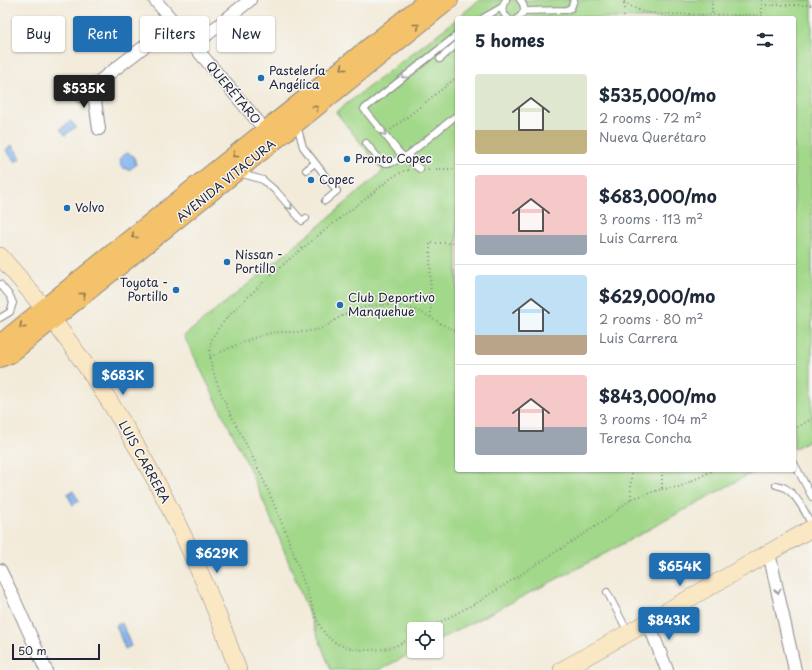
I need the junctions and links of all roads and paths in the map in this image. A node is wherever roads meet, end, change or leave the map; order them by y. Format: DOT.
graph roads {
  1 [pos="155,0"];
  2 [pos="250,0"];
  3 [pos="428,0"];
  4 [pos="449,0"];
  5 [pos="520,0"];
  6 [pos="574,0"];
  7 [pos="712,0"];
  8 [pos="762,0"];
  9 [pos="624,1"];
  10 [pos="503,3"];
  11 [pos="762,5"];
  12 [pos="812,5"];
  13 [pos="524,11"];
  14 [pos="712,15"];
  15 [pos="168,16"];
  16 [pos="486,16"];
  17 [pos="506,16"];
  18 [pos="520,16"];
  19 [pos="624,16"];
  20 [pos="737,16"];
  21 [pos="762,16"];
  22 [pos="209,33"];
  23 [pos="455,37"];
  24 [pos="455,46"];
  25 [pos="140,50"];
  26 [pos="198,52"];
  27 [pos="440,59"];
  28 [pos="455,79"];
  29 [pos="93,86"];
  30 [pos="80,96"];
  31 [pos="455,117"];
  32 [pos="297,123"];
  33 [pos="99,129"];
  34 [pos="266,131"];
  35 [pos="385,134"];
  36 [pos="366,143"];
  37 [pos="406,156"];
  38 [pos="315,163"];
  39 [pos="420,169"];
  40 [pos="455,169"];
  41 [pos="306,170"];
  42 [pos="236,173"];
  43 [pos="283,187"];
  44 [pos="277,192"];
  45 [pos="325,201"];
  46 [pos="306,218"];
  47 [pos="455,243"];
  48 [pos="0,256"];
  49 [pos="0,284"];
  50 [pos="48,314"];
  51 [pos="0,318"];
  52 [pos="431,318"];
  53 [pos="455,330"];
  54 [pos="0,344"];
  55 [pos="210,357"];
  56 [pos="0,358"];
  57 [pos="812,419"];
  58 [pos="796,428"];
  59 [pos="796,467"];
  60 [pos="631,472"];
  61 [pos="662,472"];
  62 [pos="710,472"];
  63 [pos="776,485"];
  64 [pos="662,489"];
  65 [pos="812,497"];
  66 [pos="631,499"];
  67 [pos="812,527"];
  68 [pos="769,553"];
  69 [pos="0,570"];
  70 [pos="607,592"];
  71 [pos="440,622"];
  72 [pos="648,622"];
  73 [pos="628,634"];
  74 [pos="407,640"];
  75 [pos="46,670"];
  76 [pos="238,670"];
  77 [pos="562,670"];
  78 [pos="667,670"];
  79 [pos="795,670"];
  1 -- 15 [label="street, QUERÉTARO"];
  2 -- 22 [label="street"];
  3 -- 34 [label="main road, AVENIDA VITACURA, one-way"];
  32 -- 4 [label="main road, AVENIDA VITACURA, one-way"];
  5 -- 13 [label="lane"];
  6 -- 13 [label="lane"];
  7 -- 14 [label="path"];
  8 -- 11 [label="path"];
  9 -- 14 [label="path"];
  9 -- 19 [label="path"];
  10 -- 16 [label="lane"];
  10 -- 17 [label="lane"];
  11 -- 12 [label="path"];
  11 -- 21 [label="path"];
  13 -- 18 [label="lane"];
  14 -- 20 [label="path"];
  23 -- 35 [label="lane, one-way"];
  24 -- 27 [label="lane"];
  25 -- 29 [label="street"];
  26 -- 34 [label="street, QUERÉTARO"];
  28 -- 35 [label="path"];
  29 -- 30 [label="street"];
  29 -- 33 [label="street"];
  31 -- 37 [label="lane"];
  32 -- 38 [label="lane"];
  32 -- 42 [label="main road, AVENIDA VITACURA"];
  34 -- 50 [label="main road, AVENIDA VITACURA, one-way"];
  35 -- 37 [label="lane"];
  36 -- 37 [label="lane"];
  37 -- 39 [label="lane"];
  38 -- 41 [label="lane"];
  38 -- 45 [label="lane"];
  39 -- 40 [label="path"];
  39 -- 55 [label="path"];
  42 -- 44 [label="lane"];
  50 -- 42 [label="main road, AVENIDA VITACURA, one-way"];
  43 -- 44 [label="lane"];
  44 -- 46 [label="lane, one-way"];
  47 -- 52 [label="path"];
  48 -- 50 [label="street, LUIS CARRERA"];
  49 -- 51 [label="lane"];
  50 -- 54 [label="main road, AVENIDA VITACURA, one-way"];
  50 -- 56 [label="main road, AVENIDA VITACURA"];
  50 -- 76 [label="street, LUIS CARRERA"];
  52 -- 53 [label="path"];
  52 -- 55 [label="path"];
  55 -- 74 [label="path"];
  57 -- 58 [label="path"];
  59 -- 65 [label="lane"];
  60 -- 66 [label="path"];
  61 -- 64 [label="path"];
  62 -- 64 [label="path"];
  63 -- 67 [label="lane"];
  64 -- 66 [label="path"];
  66 -- 71 [label="path"];
  67 -- 68 [label="street"];
  68 -- 72 [label="street"];
  68 -- 79 [label="street, one-way"];
  69 -- 75 [label="street"];
  70 -- 73 [label="lane"];
  72 -- 73 [label="street"];
  72 -- 78 [label="street"];
  73 -- 77 [label="street"];
}
